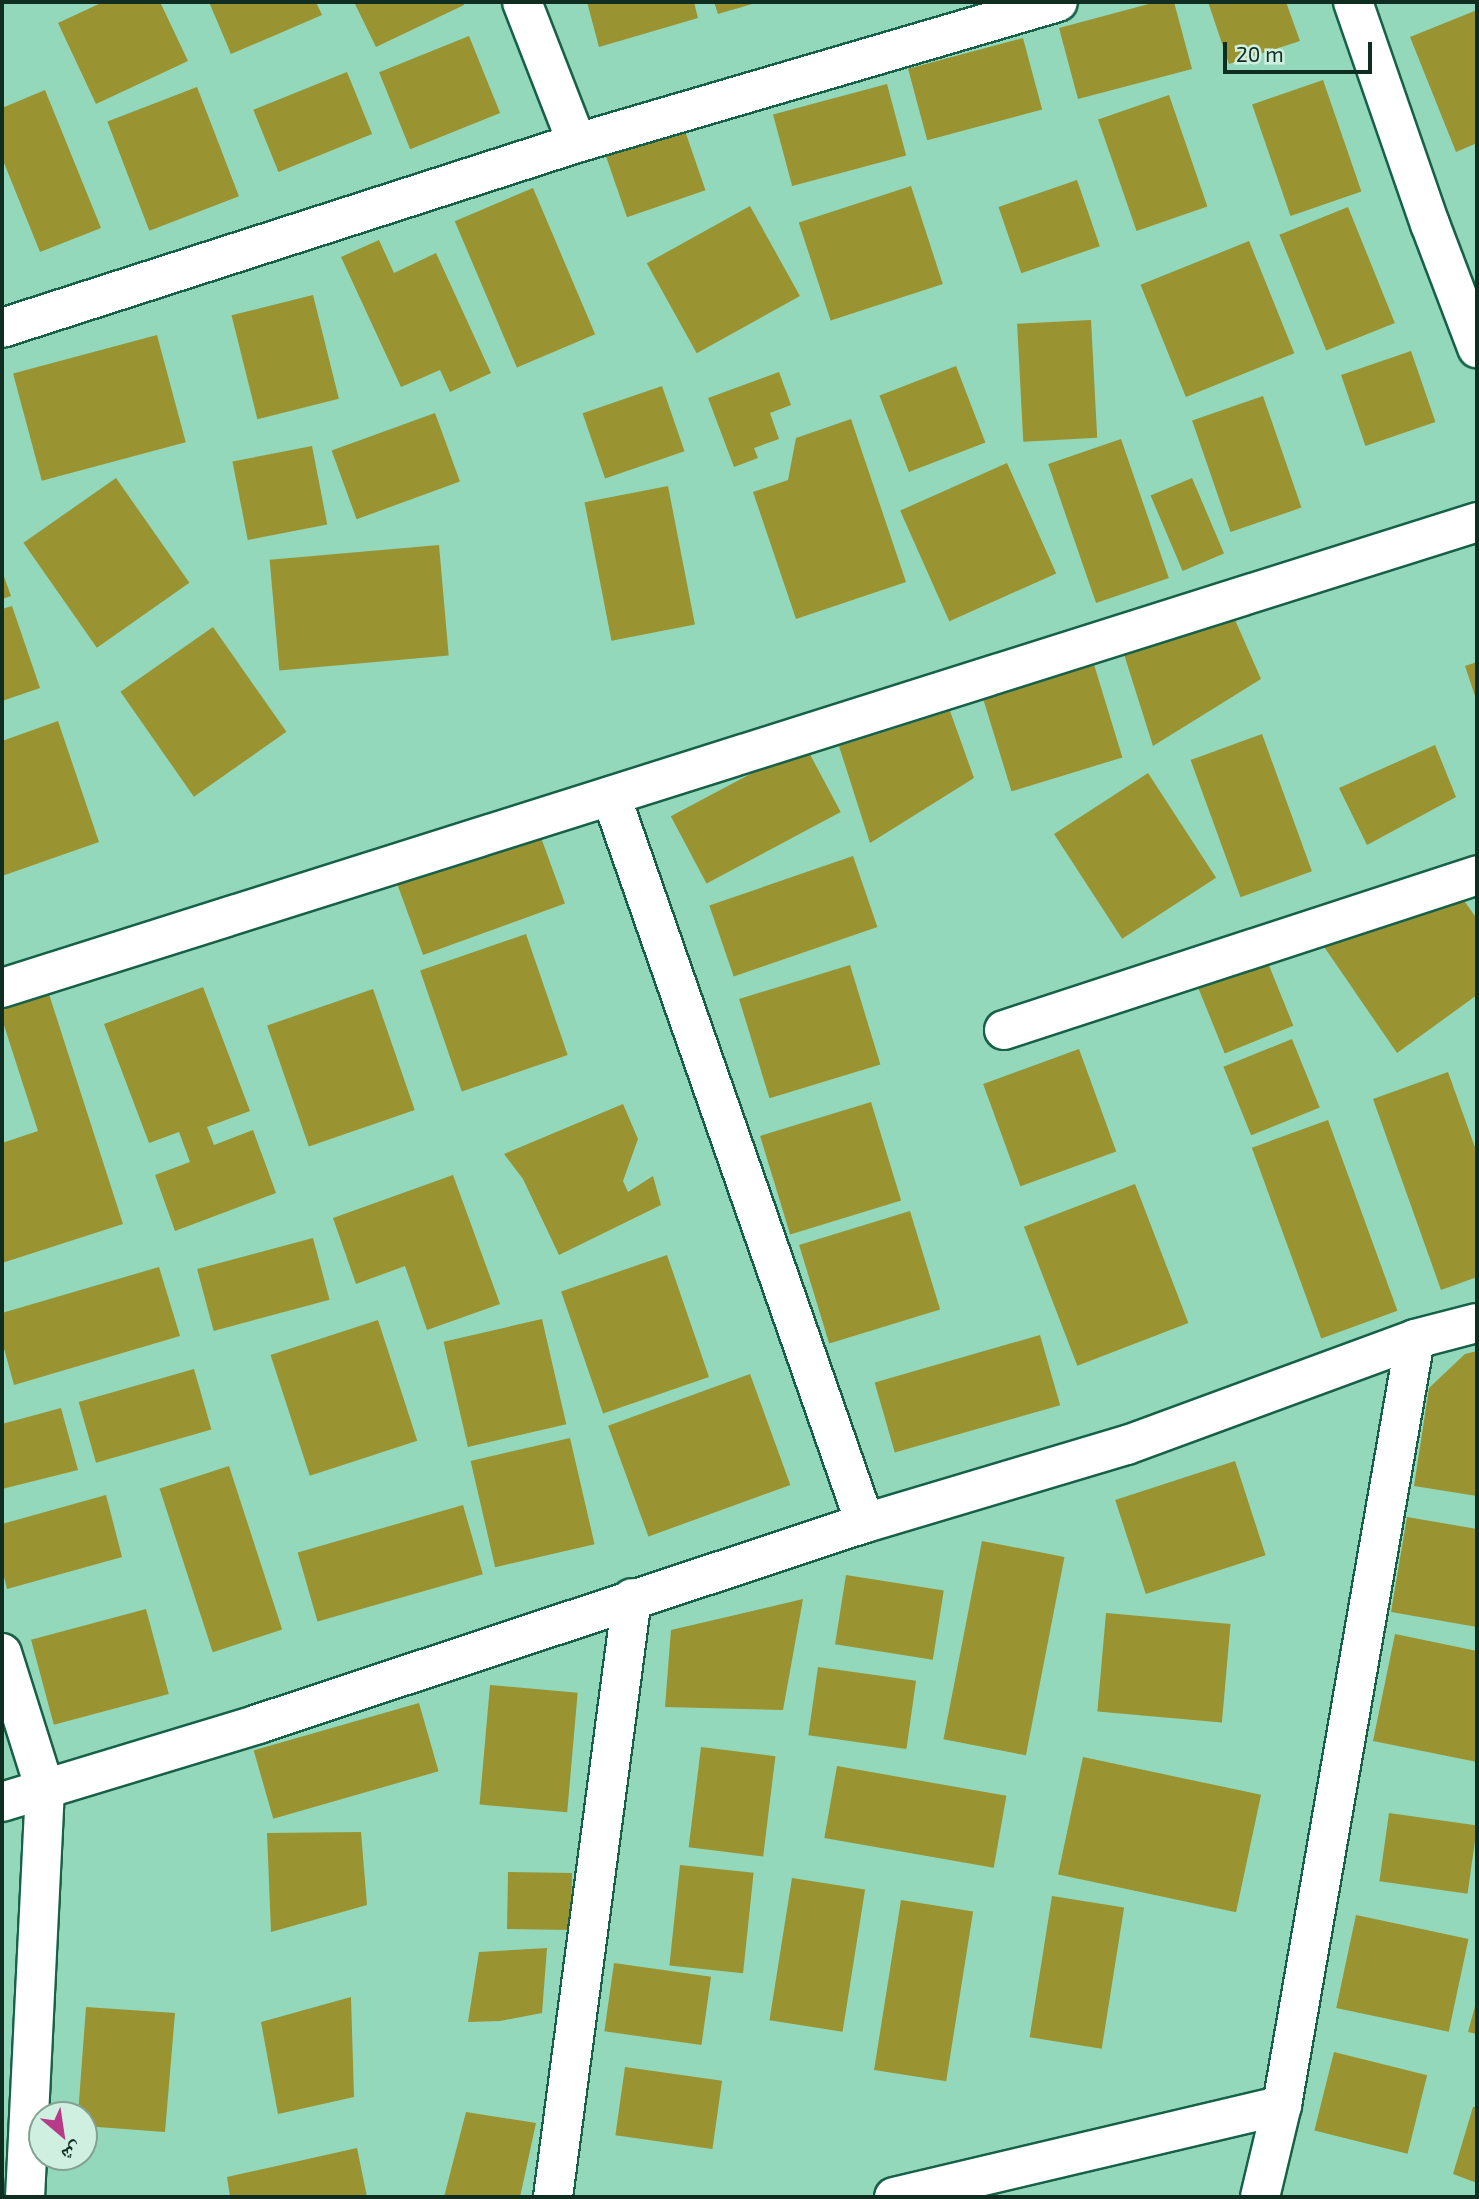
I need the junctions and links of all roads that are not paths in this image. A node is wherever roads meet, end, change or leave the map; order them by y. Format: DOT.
graph roads {
  1 [pos="522,2"];
  2 [pos="1058,2"];
  3 [pos="1353,2"];
  4 [pos="577,143"];
  5 [pos="2,328"];
  6 [pos="1477,348"];
  7 [pos="1477,522"];
  8 [pos="611,796"];
  9 [pos="1477,875"];
  10 [pos="2,988"];
  11 [pos="1004,1030"];
  12 [pos="1477,1323"];
  13 [pos="1415,1339"];
  14 [pos="865,1523"];
  15 [pos="632,1598"];
  16 [pos="2,1653"];
  17 [pos="45,1788"];
  18 [pos="2,1802"];
  19 [pos="1282,2105"];
  20 [pos="25,2197"];
  21 [pos="554,2197"];
  22 [pos="894,2197"];
  23 [pos="1260,2197"];
  1 -- 4 [label="street"];
  2 -- 4 [label="street"];
  3 -- 6 [label="street"];
  4 -- 5 [label="street"];
  7 -- 8 [label="street"];
  8 -- 10 [label="street"];
  8 -- 14 [label="street"];
  9 -- 11 [label="street"];
  12 -- 13 [label="street"];
  13 -- 14 [label="street"];
  13 -- 19 [label="street"];
  14 -- 15 [label="street"];
  15 -- 17 [label="street"];
  15 -- 21 [label="street"];
  16 -- 17 [label="street"];
  17 -- 18 [label="street"];
  17 -- 20 [label="street"];
  19 -- 22 [label="street"];
  19 -- 23 [label="street"];
}
